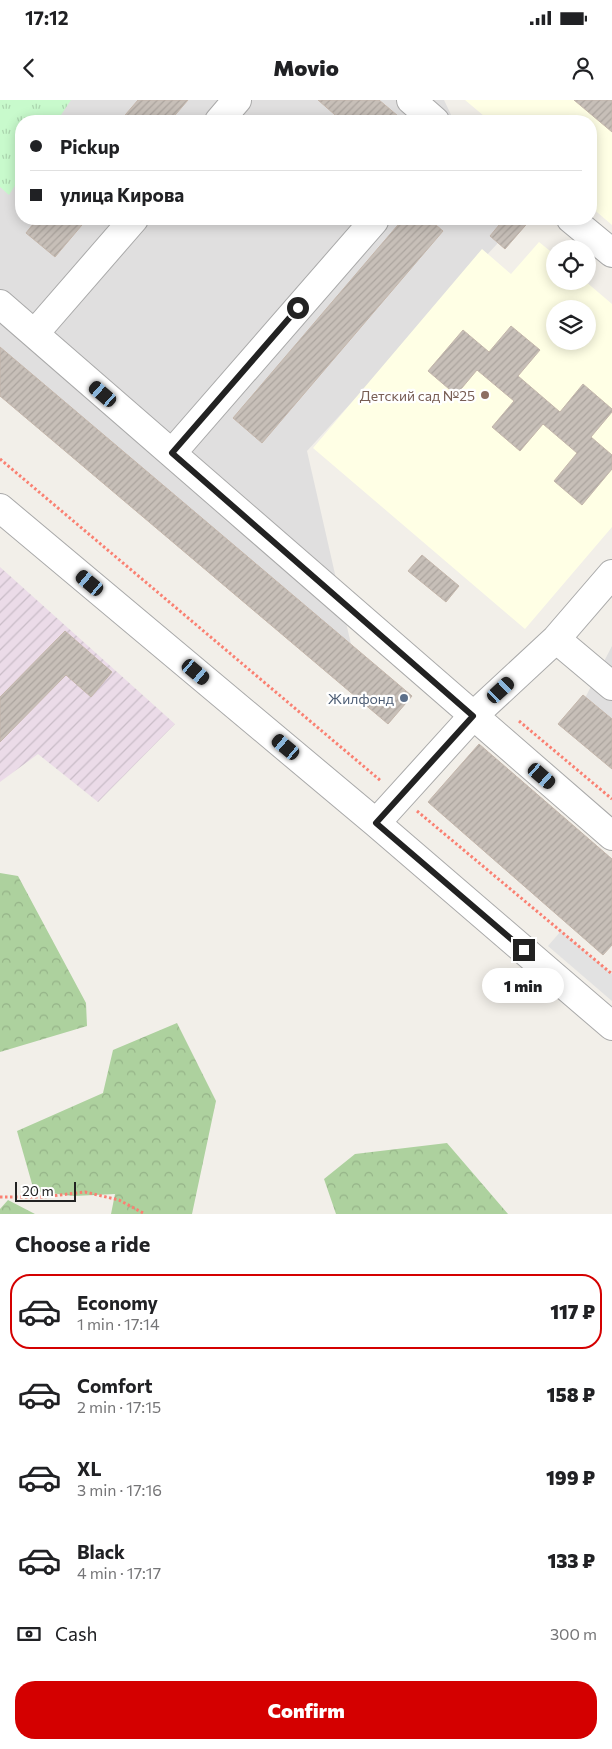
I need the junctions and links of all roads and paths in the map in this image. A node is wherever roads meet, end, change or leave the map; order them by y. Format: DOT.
graph roads {
  1 [pos="237,100"];
  2 [pos="411,100"];
  3 [pos="224,115"];
  4 [pos="428,115"];
  5 [pos="129,225"];
  6 [pos="371,225"];
  7 [pos="578,225"];
  8 [pos="612,253"];
  9 [pos="0,304"];
  10 [pos="35,334"];
  11 [pos="172,453"];
  12 [pos="0,459"];
  13 [pos="0,508"];
  14 [pos="612,574"];
  15 [pos="556,639"];
  16 [pos="612,686"];
  17 [pos="473,716"];
  18 [pos="516,718"];
  19 [pos="399,796"];
  20 [pos="612,799"];
  21 [pos="376,823"];
  22 [pos="612,836"];
  23 [pos="612,974"];
  24 [pos="612,1026"];
  25 [pos="0,1197"];
  26 [pos="145,1214"];
  1 -- 3 [label="street"];
  2 -- 4 [label="street"];
  5 -- 10 [label="street"];
  6 -- 11 [label="street"];
  7 -- 8 [label="street"];
  9 -- 10 [label="street"];
  10 -- 11 [label="street"];
  11 -- 17 [label="street"];
  12 -- 19 [label="path"];
  13 -- 21 [label="street"];
  14 -- 15 [label="street"];
  15 -- 16 [label="street"];
  15 -- 17 [label="street"];
  17 -- 19 [label="street"];
  17 -- 22 [label="street"];
  18 -- 20 [label="path"];
  19 -- 21 [label="street"];
  19 -- 23 [label="path"];
  21 -- 24 [label="street"];
  25 -- 26 [label="path"];
}
